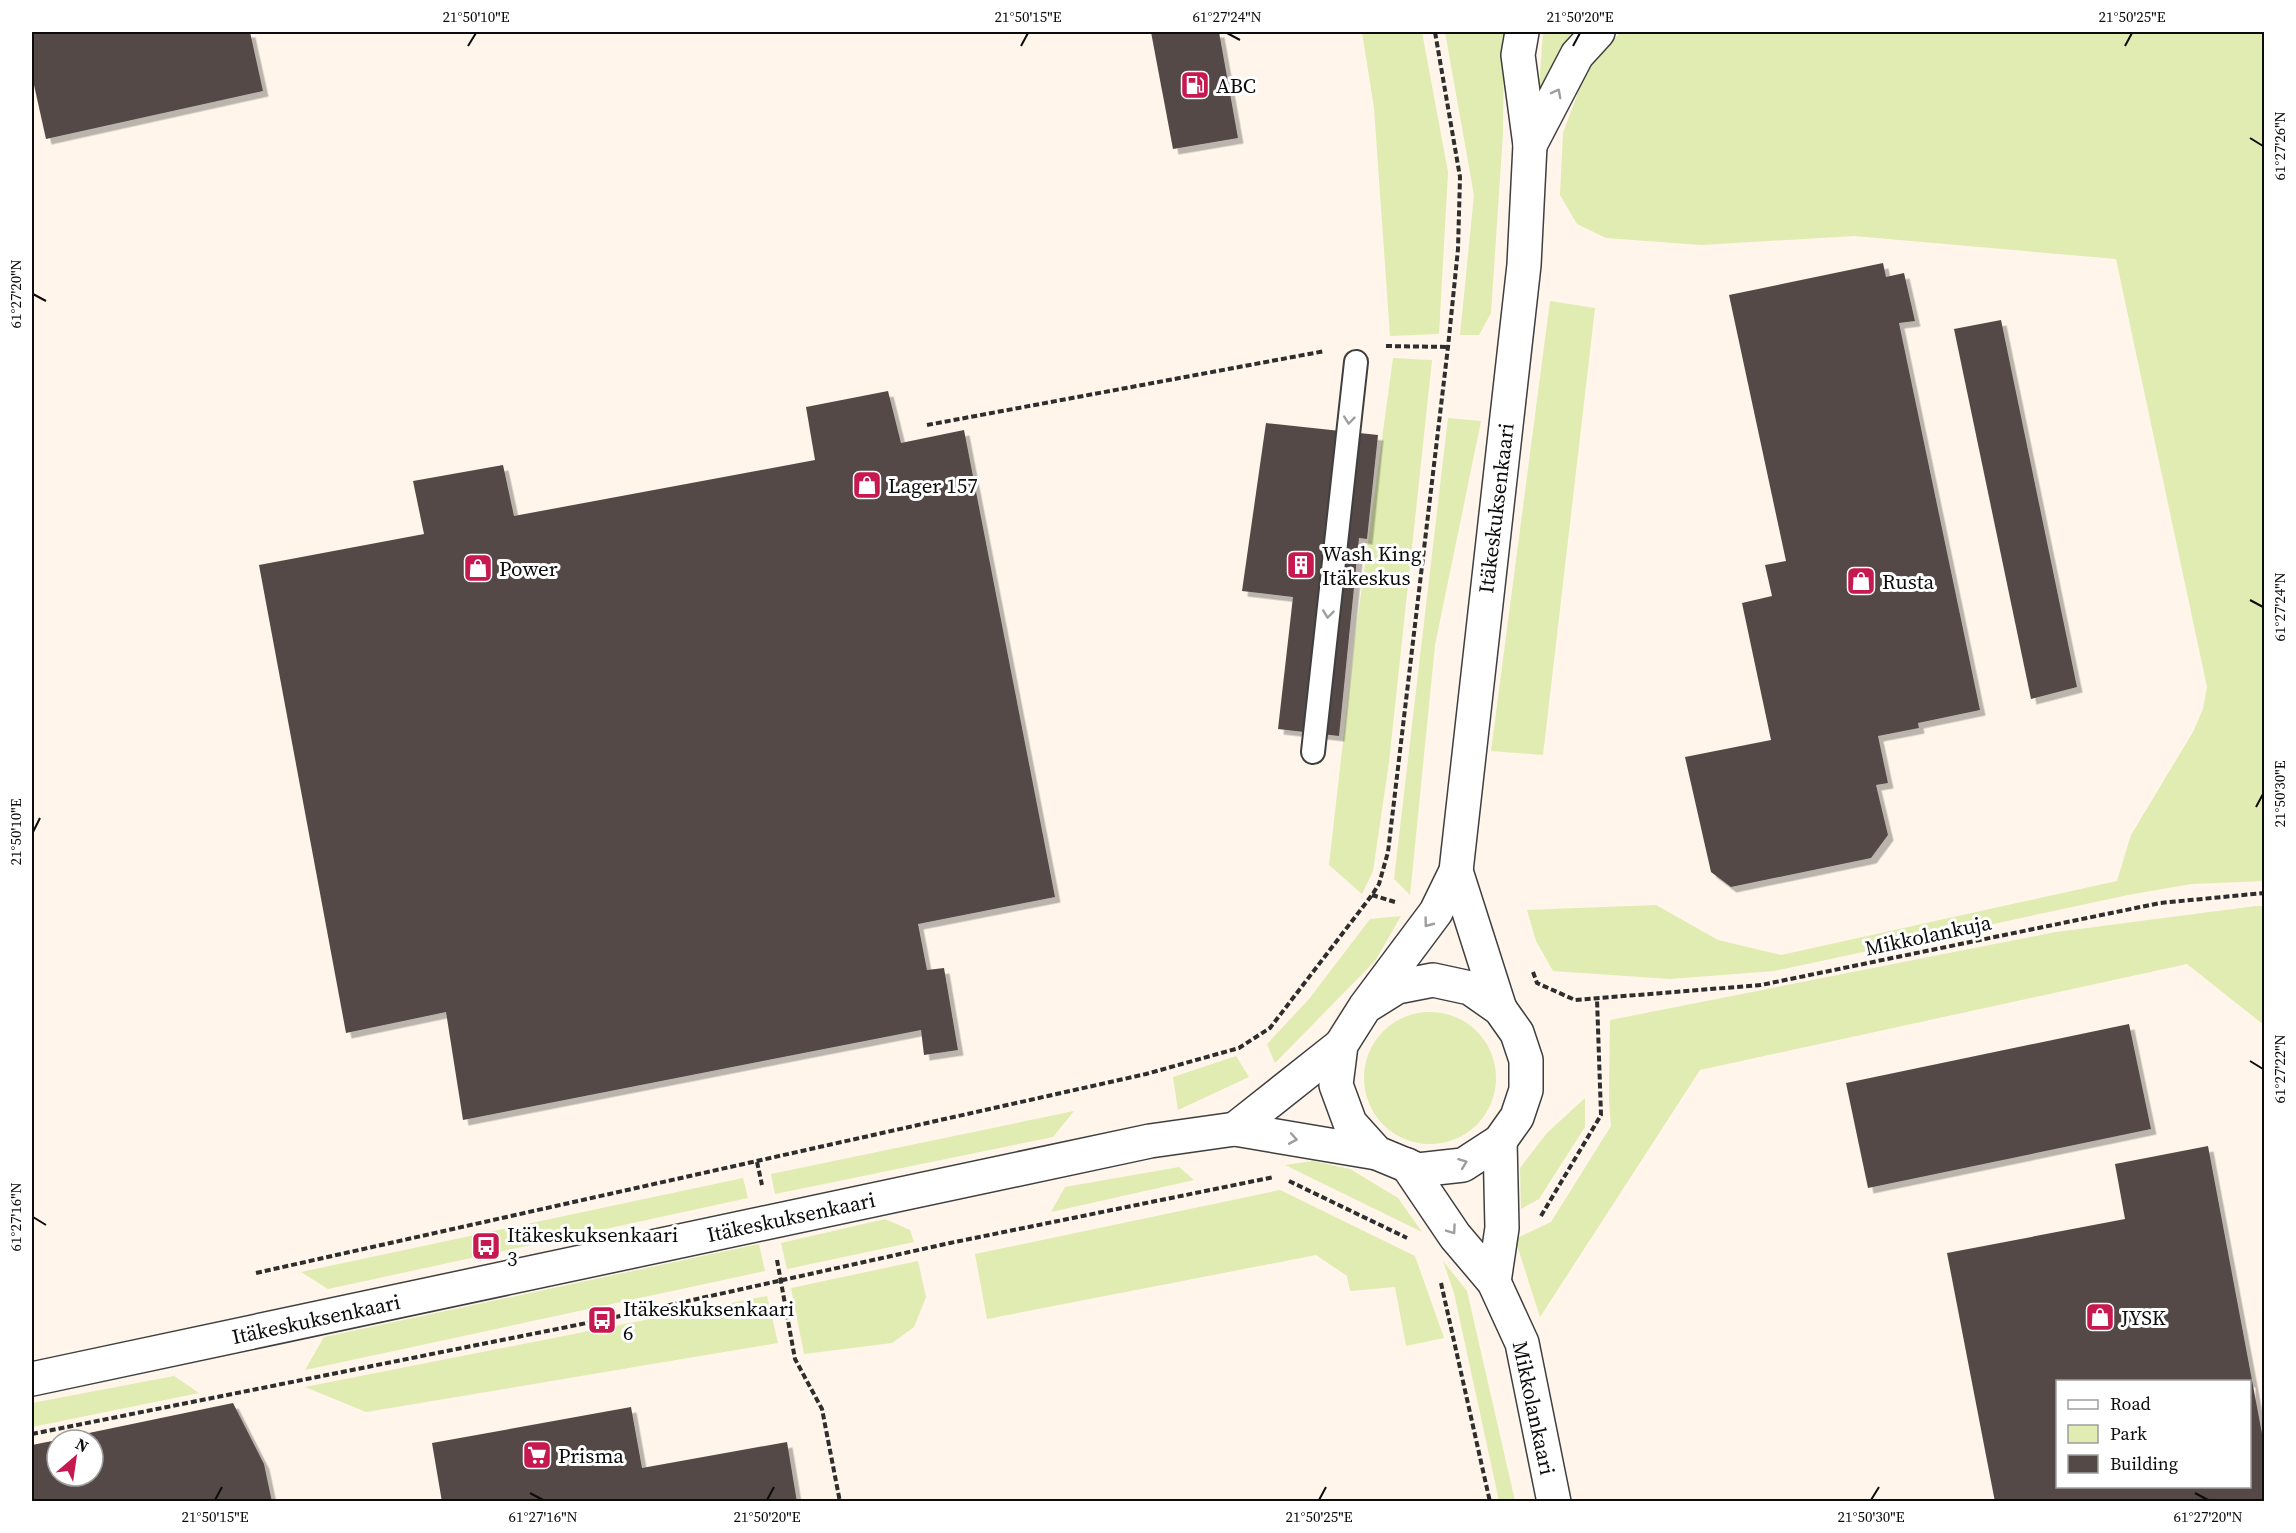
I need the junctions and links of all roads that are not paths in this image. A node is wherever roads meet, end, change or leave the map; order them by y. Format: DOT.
graph roads {
  1 [pos="1522,32"];
  2 [pos="1598,32"];
  3 [pos="1530,145"];
  4 [pos="1356,362"];
  5 [pos="1313,752"];
  6 [pos="1455,871"];
  7 [pos="1365,1006"];
  8 [pos="1500,1009"];
  9 [pos="1341,1045"];
  10 [pos="1235,1129"];
  11 [pos="1500,1141"];
  12 [pos="1392,1159"];
  13 [pos="1494,1282"];
  14 [pos="32,1379"];
  15 [pos="1554,1502"];
  1 -- 3 [label="street, Itäkeskuksenkaari"];
  3 -- 2 [label="street, Itäkeskuksenkaari, one-way"];
  3 -- 6 [label="street, Itäkeskuksenkaari"];
  4 -- 5 [label="lane, one-way"];
  6 -- 7 [label="street, Itäkeskuksenkaari, one-way"];
  6 -- 8 [label="street, Itäkeskuksenkaari"];
  7 -- 8 [label="street"];
  7 -- 9 [label="street"];
  8 -- 11 [label="street"];
  9 -- 10 [label="street"];
  9 -- 12 [label="street"];
  10 -- 12 [label="street, Itäkeskuksenkaari, one-way"];
  10 -- 14 [label="street, Itäkeskuksenkaari"];
  12 -- 11 [label="street, one-way"];
  11 -- 13 [label="street"];
  12 -- 13 [label="street, Mikkolankaari, one-way"];
  13 -- 15 [label="street, Mikkolankaari"];
}
